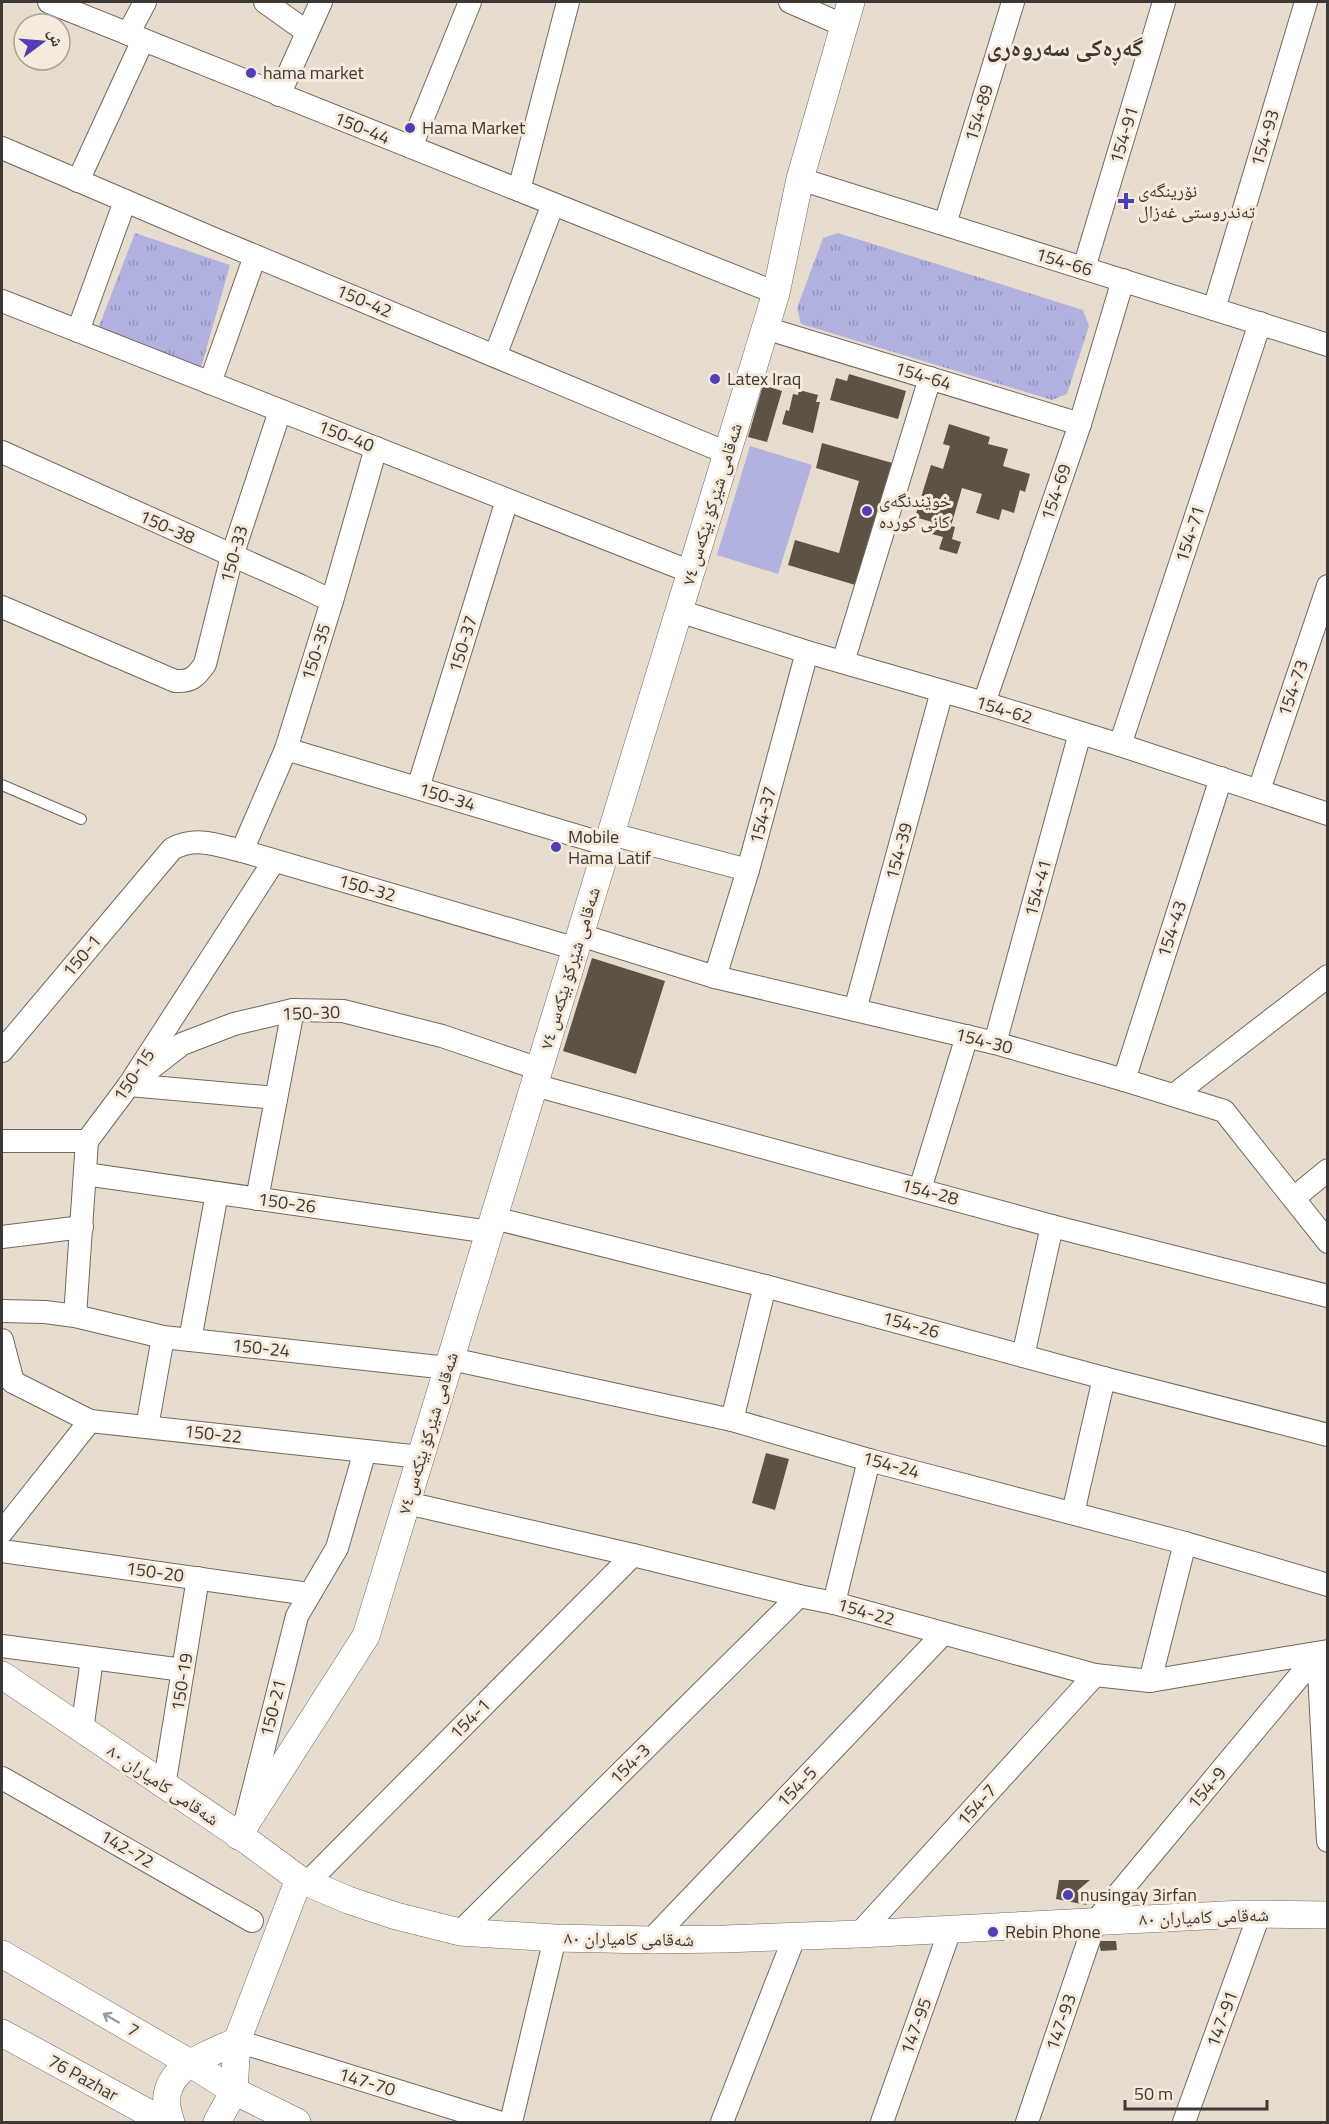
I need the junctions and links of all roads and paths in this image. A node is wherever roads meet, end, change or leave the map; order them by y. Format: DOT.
graph roads {
  1 [pos="49,2"];
  2 [pos="145,2"];
  3 [pos="265,2"];
  4 [pos="321,2"];
  5 [pos="470,2"];
  6 [pos="568,2"];
  7 [pos="790,2"];
  8 [pos="1013,2"];
  9 [pos="1164,2"];
  10 [pos="1306,2"];
  11 [pos="848,14"];
  12 [pos="307,32"];
  13 [pos="135,37"];
  14 [pos="279,95"];
  15 [pos="411,147"];
  16 [pos="2,148"];
  17 [pos="800,179"];
  18 [pos="78,181"];
  19 [pos="519,190"];
  20 [pos="125,201"];
  21 [pos="553,204"];
  22 [pos="945,224"];
  23 [pos="255,256"];
  24 [pos="1084,268"];
  25 [pos="1123,280"];
  26 [pos="776,293"];
  27 [pos="2,301"];
  28 [pos="1214,309"];
  29 [pos="1260,323"];
  30 [pos="765,328"];
  31 [pos="78,331"];
  32 [pos="1328,345"];
  33 [pos="495,356"];
  34 [pos="930,378"];
  35 [pos="210,383"];
  36 [pos="280,411"];
  37 [pos="1080,424"];
  38 [pos="376,448"];
  39 [pos="2,452"];
  40 [pos="727,453"];
  41 [pos="507,500"];
  42 [pos="232,556"];
  43 [pos="691,572"];
  44 [pos="1328,586"];
  45 [pos="332,601"];
  46 [pos="2,607"];
  47 [pos="679,611"];
  48 [pos="807,652"];
  49 [pos="843,662"];
  50 [pos="942,691"];
  51 [pos="984,703"];
  52 [pos="1080,733"];
  53 [pos="1120,745"];
  54 [pos="286,749"];
  55 [pos="1221,778"];
  56 [pos="2,785"];
  57 [pos="418,788"];
  58 [pos="1258,790"];
  59 [pos="1328,814"];
  60 [pos="81,819"];
  61 [pos="609,839"];
  62 [pos="242,851"];
  63 [pos="163,860"];
  64 [pos="274,861"];
  65 [pos="748,870"];
  66 [pos="578,942"];
  67 [pos="1328,976"];
  68 [pos="714,977"];
  69 [pos="293,1010"];
  70 [pos="855,1010"];
  71 [pos="967,1036"];
  72 [pos="995,1043"];
  73 [pos="2,1051"];
  74 [pos="537,1077"];
  75 [pos="1197,1078"];
  76 [pos="1124,1080"];
  77 [pos="129,1084"];
  78 [pos="1174,1095"];
  79 [pos="276,1098"];
  80 [pos="1224,1112"];
  81 [pos="2,1141"];
  82 [pos="87,1141"];
  83 [pos="1328,1170"];
  84 [pos="85,1174"];
  85 [pos="920,1189"];
  86 [pos="217,1193"];
  87 [pos="1294,1198"];
  88 [pos="257,1199"];
  89 [pos="492,1225"];
  90 [pos="1052,1226"];
  91 [pos="82,1227"];
  92 [pos="2,1238"];
  93 [pos="1328,1242"];
  94 [pos="765,1286"];
  95 [pos="1328,1296"];
  96 [pos="2,1311"];
  97 [pos="75,1316"];
  98 [pos="163,1337"];
  99 [pos="2,1340"];
  100 [pos="190,1340"];
  101 [pos="1023,1356"];
  102 [pos="449,1363"];
  103 [pos="1104,1378"];
  104 [pos="7,1387"];
  105 [pos="732,1420"];
  106 [pos="90,1421"];
  107 [pos="147,1427"];
  108 [pos="1328,1435"];
  109 [pos="365,1450"];
  110 [pos="421,1457"];
  111 [pos="869,1460"];
  112 [pos="407,1503"];
  113 [pos="1073,1513"];
  114 [pos="2,1532"];
  115 [pos="1185,1543"];
  116 [pos="2,1551"];
  117 [pos="633,1555"];
  118 [pos="198,1578"];
  119 [pos="1328,1585"];
  120 [pos="309,1594"];
  121 [pos="799,1596"];
  122 [pos="834,1603"];
  123 [pos="943,1634"];
  124 [pos="2,1646"];
  125 [pos="1323,1652"];
  126 [pos="92,1659"];
  127 [pos="183,1670"];
  128 [pos="2,1675"];
  129 [pos="1095,1675"];
  130 [pos="1150,1681"];
  131 [pos="82,1730"];
  132 [pos="2,1778"];
  133 [pos="164,1786"];
  134 [pos="241,1831"];
  135 [pos="1328,1841"];
  136 [pos="303,1881"];
  137 [pos="1259,1915"];
  138 [pos="1328,1915"];
  139 [pos="252,1921"];
  140 [pos="1095,1922"];
  141 [pos="950,1930"];
  142 [pos="460,1932"];
  143 [pos="860,1934"];
  144 [pos="555,1938"];
  145 [pos="794,1938"];
  146 [pos="651,1940"];
  147 [pos="2,1954"];
  148 [pos="2,2033"];
  149 [pos="237,2041"];
  150 [pos="190,2063"];
  151 [pos="234,2091"];
  152 [pos="165,2122"];
  153 [pos="171,2122"];
  154 [pos="217,2122"];
  155 [pos="297,2122"];
  156 [pos="498,2122"];
  157 [pos="511,2122"];
  158 [pos="722,2122"];
  159 [pos="882,2122"];
  160 [pos="1027,2122"];
  161 [pos="1184,2122"];
  1 -- 13 [label="street, 150-44"];
  2 -- 13 [label="street"];
  3 -- 12 [label="street"];
  4 -- 12 [label="street"];
  5 -- 15 [label="street"];
  6 -- 19 [label="street"];
  7 -- 11 [label="street"];
  8 -- 22 [label="street, 154-89"];
  9 -- 24 [label="street, 154-91"];
  10 -- 28 [label="street, 154-93"];
  11 -- 17 [label="street, شەقامی شێرکۆ بێکەس ٧٤"];
  12 -- 14 [label="street"];
  13 -- 14 [label="street, 150-44"];
  13 -- 18 [label="street"];
  14 -- 15 [label="street, 150-44"];
  15 -- 19 [label="street, 150-44"];
  16 -- 18 [label="street, 150-42"];
  17 -- 22 [label="street, 154-66"];
  17 -- 26 [label="street, شەقامی شێرکۆ بێکەس ٧٤"];
  18 -- 20 [label="street, 150-42"];
  19 -- 21 [label="street, 150-44"];
  20 -- 23 [label="street, 150-42"];
  20 -- 31 [label="street"];
  21 -- 26 [label="street, 150-44"];
  21 -- 33 [label="street"];
  22 -- 24 [label="street, 154-66"];
  23 -- 33 [label="street, 150-42"];
  23 -- 35 [label="street"];
  24 -- 25 [label="street, 154-66"];
  25 -- 28 [label="street, 154-66"];
  25 -- 37 [label="street, 154-69"];
  26 -- 30 [label="street, شەقامی شێرکۆ بێکەس ٧٤"];
  27 -- 31 [label="street, 150-40"];
  28 -- 29 [label="street, 154-66"];
  29 -- 32 [label="street, 154-66"];
  29 -- 53 [label="street, 154-71"];
  30 -- 34 [label="street, 154-64"];
  30 -- 40 [label="street, شەقامی شێرکۆ بێکەس ٧٤"];
  31 -- 35 [label="street, 150-40"];
  33 -- 40 [label="street, 150-42"];
  34 -- 37 [label="street, 154-64"];
  34 -- 49 [label="street"];
  35 -- 36 [label="street, 150-40"];
  36 -- 38 [label="street, 150-40"];
  36 -- 42 [label="street, 150-33"];
  37 -- 51 [label="street, 154-69"];
  38 -- 41 [label="street, 150-40"];
  38 -- 45 [label="street, 150-35"];
  39 -- 42 [label="street, 150-38"];
  40 -- 43 [label="street, شەقامی شێرکۆ بێکەس ٧٤"];
  41 -- 43 [label="street, 150-40"];
  41 -- 57 [label="street, 150-37"];
  42 -- 45 [label="street, 150-38"];
  42 -- 46 [label="street, 150-33"];
  43 -- 47 [label="street, شەقامی شێرکۆ بێکەس ٧٤"];
  44 -- 58 [label="street, 154-73"];
  45 -- 54 [label="street, 150-35"];
  47 -- 48 [label="street, 154-62"];
  47 -- 61 [label="street, شەقامی شێرکۆ بێکەس ٧٤"];
  48 -- 49 [label="street, 154-62"];
  48 -- 65 [label="street, 154-37"];
  49 -- 50 [label="street, 154-62"];
  50 -- 51 [label="street, 154-62"];
  50 -- 70 [label="street, 154-39"];
  51 -- 52 [label="street, 154-62"];
  52 -- 53 [label="street, 154-62"];
  52 -- 72 [label="street, 154-41"];
  53 -- 55 [label="street, 154-62"];
  54 -- 57 [label="street, 150-34"];
  54 -- 62 [label="street, 150-35"];
  55 -- 58 [label="street, 154-62"];
  55 -- 76 [label="street, 154-43"];
  56 -- 60 [label="lane"];
  57 -- 61 [label="street, 150-34"];
  58 -- 59 [label="street, 154-62"];
  61 -- 65 [label="street, 150-34"];
  61 -- 66 [label="street, شەقامی شێرکۆ بێکەس ٧٤"];
  62 -- 63 [label="street, 150-32"];
  62 -- 64 [label="street, 150-32"];
  63 -- 73 [label="street, 150-1"];
  64 -- 66 [label="street, 150-32"];
  64 -- 77 [label="street, 150-15"];
  65 -- 68 [label="street, 154-37"];
  66 -- 68 [label="street, 154-30"];
  66 -- 74 [label="street, شەقامی شێرکۆ بێکەس ٧٤"];
  67 -- 75 [label="street"];
  68 -- 70 [label="street, 154-30"];
  69 -- 74 [label="street, 150-30"];
  69 -- 77 [label="street, 150-30"];
  69 -- 79 [label="street"];
  70 -- 71 [label="street, 154-30"];
  71 -- 72 [label="street, 154-30"];
  71 -- 85 [label="street"];
  72 -- 76 [label="street, 154-30"];
  74 -- 85 [label="street, 154-28"];
  74 -- 89 [label="street, شەقامی شێرکۆ بێکەس ٧٤"];
  75 -- 78 [label="street"];
  75 -- 80 [label="street"];
  76 -- 78 [label="street, 154-30"];
  77 -- 79 [label="street"];
  77 -- 82 [label="street, 150-15"];
  78 -- 80 [label="street, 154-30"];
  79 -- 88 [label="street"];
  80 -- 87 [label="street"];
  81 -- 82 [label="street"];
  82 -- 84 [label="street"];
  83 -- 87 [label="street"];
  84 -- 86 [label="street, 150-26"];
  84 -- 91 [label="street"];
  85 -- 90 [label="street, 154-28"];
  86 -- 88 [label="street, 150-26"];
  86 -- 100 [label="street"];
  87 -- 93 [label="street"];
  88 -- 89 [label="street, 150-26"];
  89 -- 94 [label="street, 154-26"];
  89 -- 102 [label="street, شەقامی شێرکۆ بێکەس ٧٤"];
  90 -- 95 [label="street, 154-28"];
  90 -- 101 [label="street"];
  91 -- 92 [label="street"];
  91 -- 97 [label="street"];
  94 -- 101 [label="street, 154-26"];
  94 -- 105 [label="street"];
  96 -- 97 [label="street, 150-24"];
  97 -- 98 [label="street, 150-24"];
  98 -- 100 [label="street, 150-24"];
  98 -- 107 [label="street"];
  99 -- 104 [label="street"];
  100 -- 102 [label="street, 150-24"];
  101 -- 103 [label="street, 154-26"];
  102 -- 105 [label="street, 154-24"];
  102 -- 110 [label="street, شەقامی شێرکۆ بێکەس ٧٤"];
  103 -- 108 [label="street, 154-26"];
  103 -- 113 [label="street"];
  104 -- 106 [label="street, 150-22"];
  105 -- 111 [label="street, 154-24"];
  106 -- 107 [label="street, 150-22"];
  106 -- 114 [label="street"];
  107 -- 109 [label="street, 150-22"];
  109 -- 110 [label="street, 150-22"];
  109 -- 120 [label="street, 150-21"];
  110 -- 112 [label="street, شەقامی شێرکۆ بێکەس ٧٤"];
  111 -- 113 [label="street, 154-24"];
  111 -- 122 [label="street"];
  112 -- 117 [label="street, 154-22"];
  112 -- 134 [label="street, شەقامی شێرکۆ بێکەس ٧٤"];
  113 -- 115 [label="street, 154-24"];
  115 -- 119 [label="street, 154-24"];
  115 -- 130 [label="street"];
  116 -- 118 [label="street, 150-20"];
  117 -- 121 [label="street, 154-22"];
  117 -- 136 [label="street, 154-1"];
  118 -- 120 [label="street, 150-20"];
  118 -- 127 [label="street, 150-19"];
  120 -- 134 [label="street, 150-21"];
  121 -- 122 [label="street, 154-22"];
  121 -- 142 [label="street, 154-3"];
  122 -- 123 [label="street, 154-22"];
  123 -- 129 [label="street, 154-22"];
  123 -- 146 [label="street, 154-5"];
  124 -- 126 [label="street"];
  125 -- 130 [label="street, 154-22"];
  125 -- 135 [label="street"];
  125 -- 140 [label="street, 154-9"];
  126 -- 127 [label="street"];
  126 -- 131 [label="street"];
  127 -- 133 [label="street, 150-19"];
  128 -- 131 [label="street, شەقامی کامیاران ٨٠"];
  129 -- 130 [label="street, 154-22"];
  129 -- 143 [label="street, 154-7"];
  131 -- 133 [label="street, شەقامی کامیاران ٨٠"];
  132 -- 139 [label="street, 142-72"];
  133 -- 134 [label="street, شەقامی کامیاران ٨٠"];
  134 -- 136 [label="street, شەقامی کامیاران ٨٠"];
  136 -- 142 [label="street, شەقامی کامیاران ٨٠"];
  136 -- 149 [label="street"];
  137 -- 138 [label="street, شەقامی کامیاران ٨٠"];
  137 -- 140 [label="street, شەقامی کامیاران ٨٠"];
  137 -- 161 [label="street, 147-91"];
  140 -- 141 [label="street, شەقامی کامیاران ٨٠"];
  140 -- 160 [label="street, 147-93"];
  141 -- 143 [label="street, شەقامی کامیاران ٨٠"];
  141 -- 159 [label="street, 147-95"];
  142 -- 144 [label="street, شەقامی کامیاران ٨٠"];
  143 -- 145 [label="street, شەقامی کامیاران ٨٠"];
  144 -- 146 [label="street, شەقامی کامیاران ٨٠"];
  144 -- 157 [label="street"];
  145 -- 146 [label="street, شەقامی کامیاران ٨٠"];
  145 -- 158 [label="street"];
  150 -- 147 [label="street, 7, one-way"];
  148 -- 152 [label="street, 76 Pazhar"];
  149 -- 150 [label="street"];
  149 -- 151 [label="street"];
  149 -- 156 [label="street, 147-70"];
  150 -- 151 [label="street, 7"];
  150 -- 153 [label="street"];
  151 -- 154 [label="street"];
  151 -- 155 [label="street, 7"];
}
